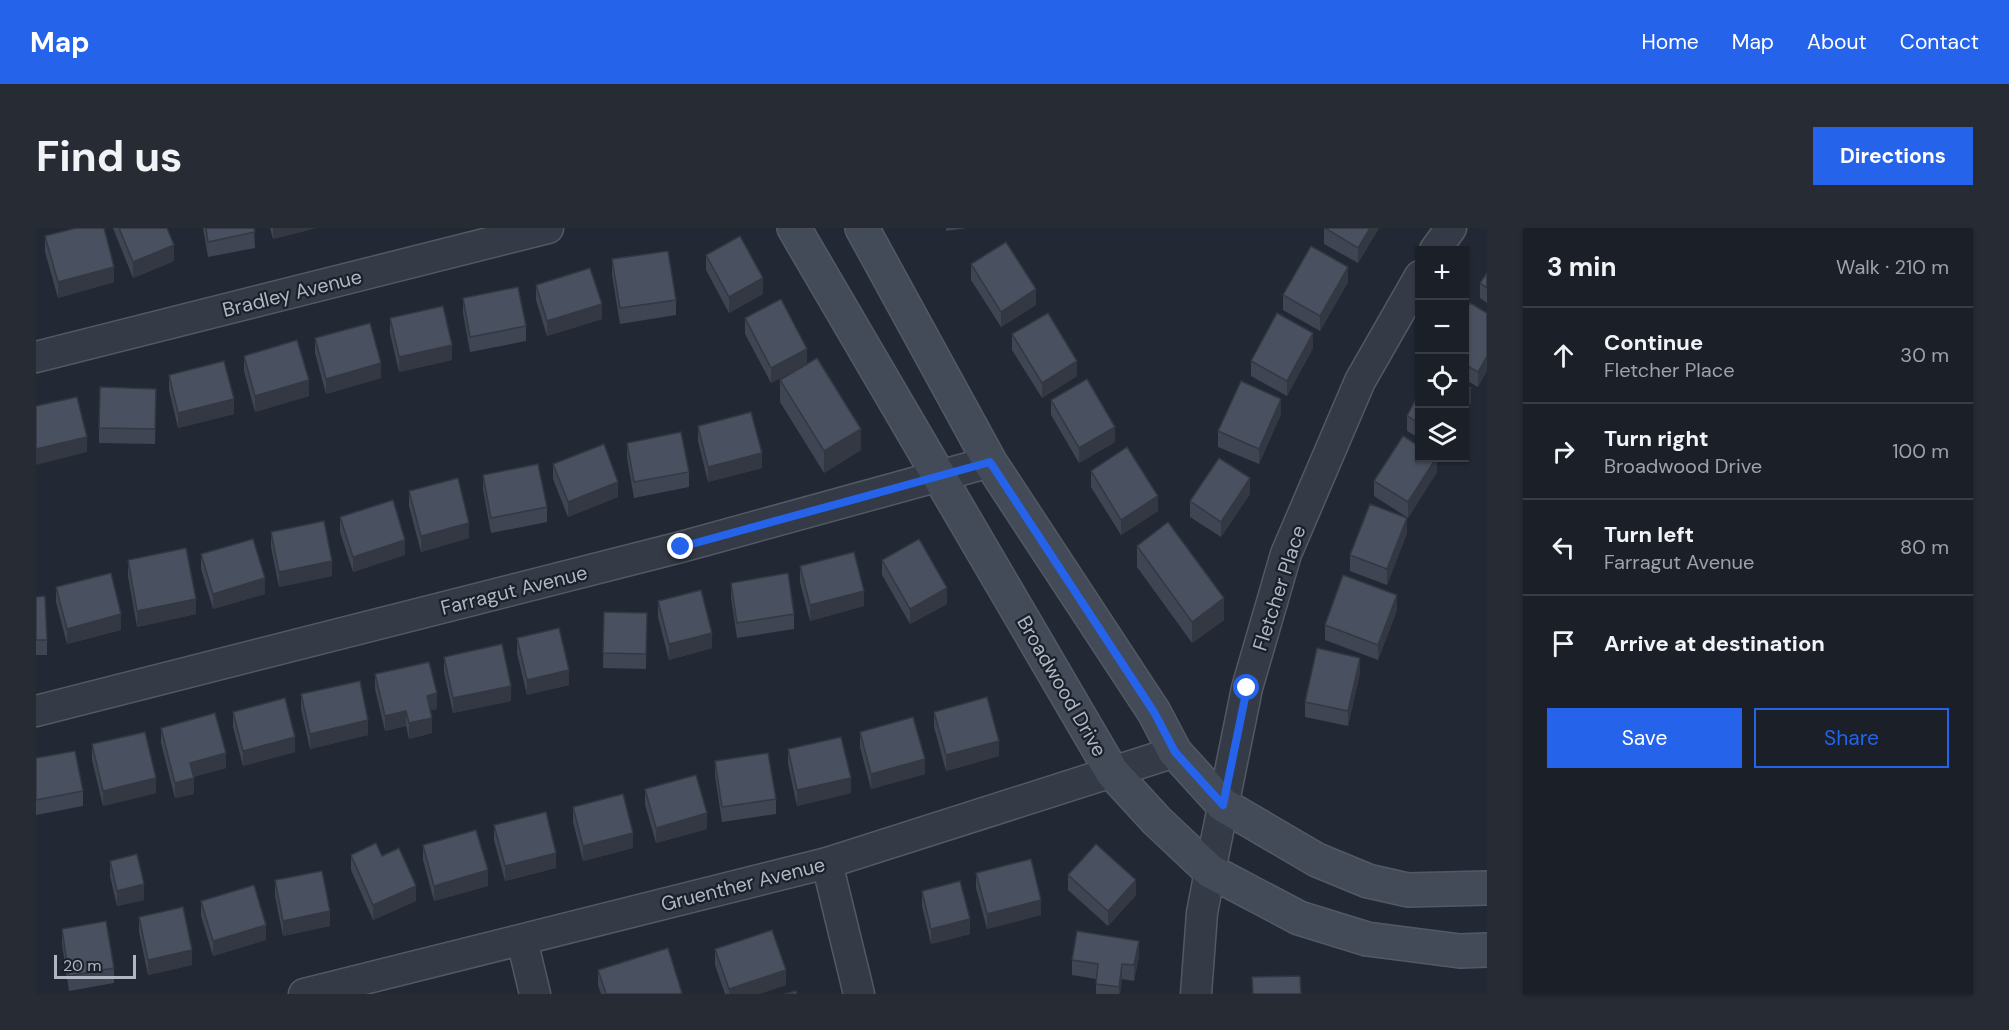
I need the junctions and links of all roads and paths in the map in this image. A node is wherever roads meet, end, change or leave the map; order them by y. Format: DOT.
graph roads {
  1 [pos="548,228"];
  2 [pos="794,228"];
  3 [pos="862,228"];
  4 [pos="1451,228"];
  5 [pos="1438,246"];
  6 [pos="1415,283"];
  7 [pos="36,357"];
  8 [pos="990,462"];
  9 [pos="940,476"];
  10 [pos="36,711"];
  11 [pos="1175,752"];
  12 [pos="1112,772"];
  13 [pos="1223,805"];
  14 [pos="827,863"];
  15 [pos="1210,871"];
  16 [pos="1487,888"];
  17 [pos="522,940"];
  18 [pos="1487,950"];
  19 [pos="303,994"];
  20 [pos="535,994"];
  21 [pos="859,994"];
  22 [pos="1196,994"];
  1 -- 7 [label="street, Bradley Avenue"];
  2 -- 9 [label="street, Broadwood Drive"];
  3 -- 8 [label="street"];
  4 -- 5 [label="street"];
  6 -- 13 [label="street, Fletcher Place"];
  8 -- 9 [label="street, Farragut Avenue"];
  8 -- 11 [label="street"];
  9 -- 10 [label="street, Farragut Avenue"];
  9 -- 12 [label="street, Broadwood Drive"];
  11 -- 12 [label="street, Gruenther Avenue"];
  11 -- 13 [label="street"];
  12 -- 14 [label="street, Gruenther Avenue"];
  12 -- 15 [label="street, Broadwood Drive"];
  13 -- 15 [label="street, Fletcher Place"];
  13 -- 16 [label="street"];
  14 -- 17 [label="street, Gruenther Avenue"];
  14 -- 21 [label="street"];
  15 -- 18 [label="street, Broadwood Drive"];
  15 -- 22 [label="street, Fletcher Place"];
  17 -- 19 [label="street, Gruenther Avenue"];
  17 -- 20 [label="street"];
}
